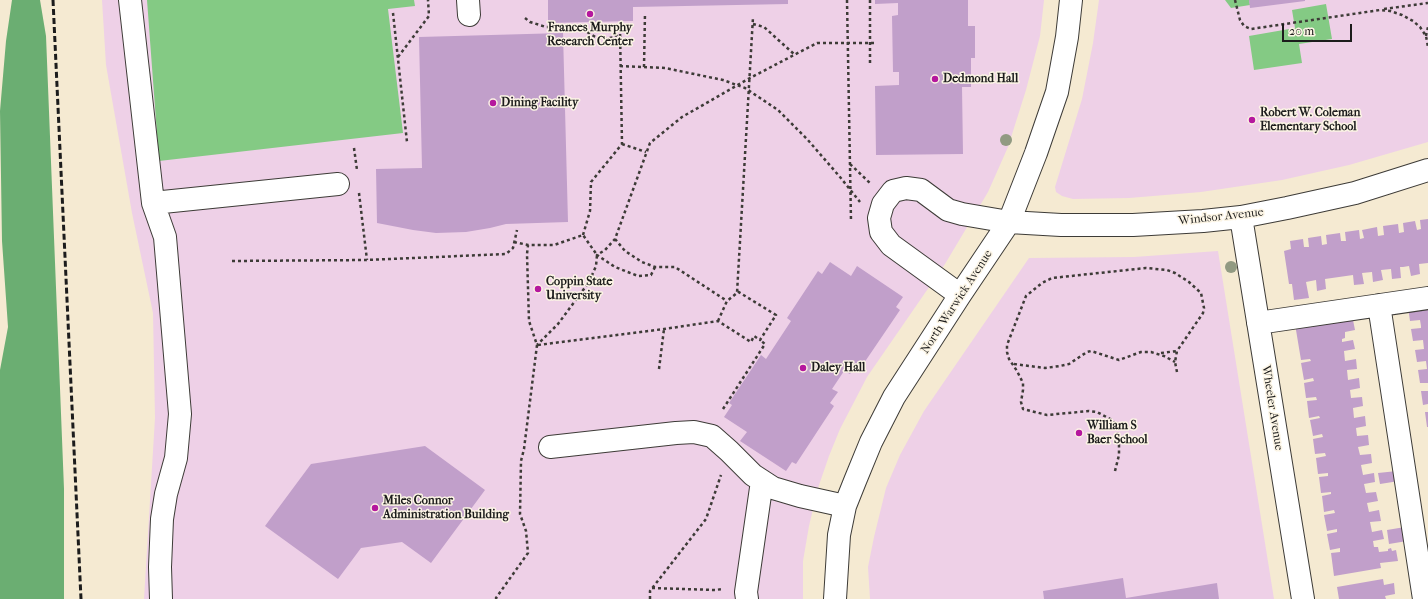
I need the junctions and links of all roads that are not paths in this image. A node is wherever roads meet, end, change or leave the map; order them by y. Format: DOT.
graph roads {
  1 [pos="130,0"];
  2 [pos="1071,0"];
  3 [pos="1428,170"];
  4 [pos="348,181"];
  5 [pos="152,203"];
  6 [pos="1240,217"];
  7 [pos="1009,222"];
  8 [pos="960,295"];
  9 [pos="1428,298"];
  10 [pos="1379,305"];
  11 [pos="1258,323"];
  12 [pos="550,447"];
  13 [pos="762,481"];
  14 [pos="845,506"];
  15 [pos="1301,598"];
  16 [pos="161,599"];
  17 [pos="747,599"];
  18 [pos="835,599"];
  19 [pos="1424,599"];
  1 -- 5 [label="street"];
  2 -- 7 [label="street, North Warwick Avenue"];
  3 -- 6 [label="street, Windsor Avenue"];
  4 -- 5 [label="street"];
  5 -- 16 [label="street"];
  6 -- 7 [label="street, Windsor Avenue"];
  6 -- 11 [label="street, Wheeler Avenue"];
  7 -- 8 [label="street, North Warwick Avenue"];
  7 -- 8 [label="street, Windsor Avenue"];
  8 -- 14 [label="street, North Warwick Avenue"];
  9 -- 10 [label="street"];
  10 -- 11 [label="street"];
  10 -- 19 [label="street"];
  11 -- 15 [label="street, Wheeler Avenue"];
  12 -- 13 [label="street"];
  13 -- 14 [label="street"];
  13 -- 17 [label="street"];
  14 -- 18 [label="street, North Warwick Avenue"];
}
